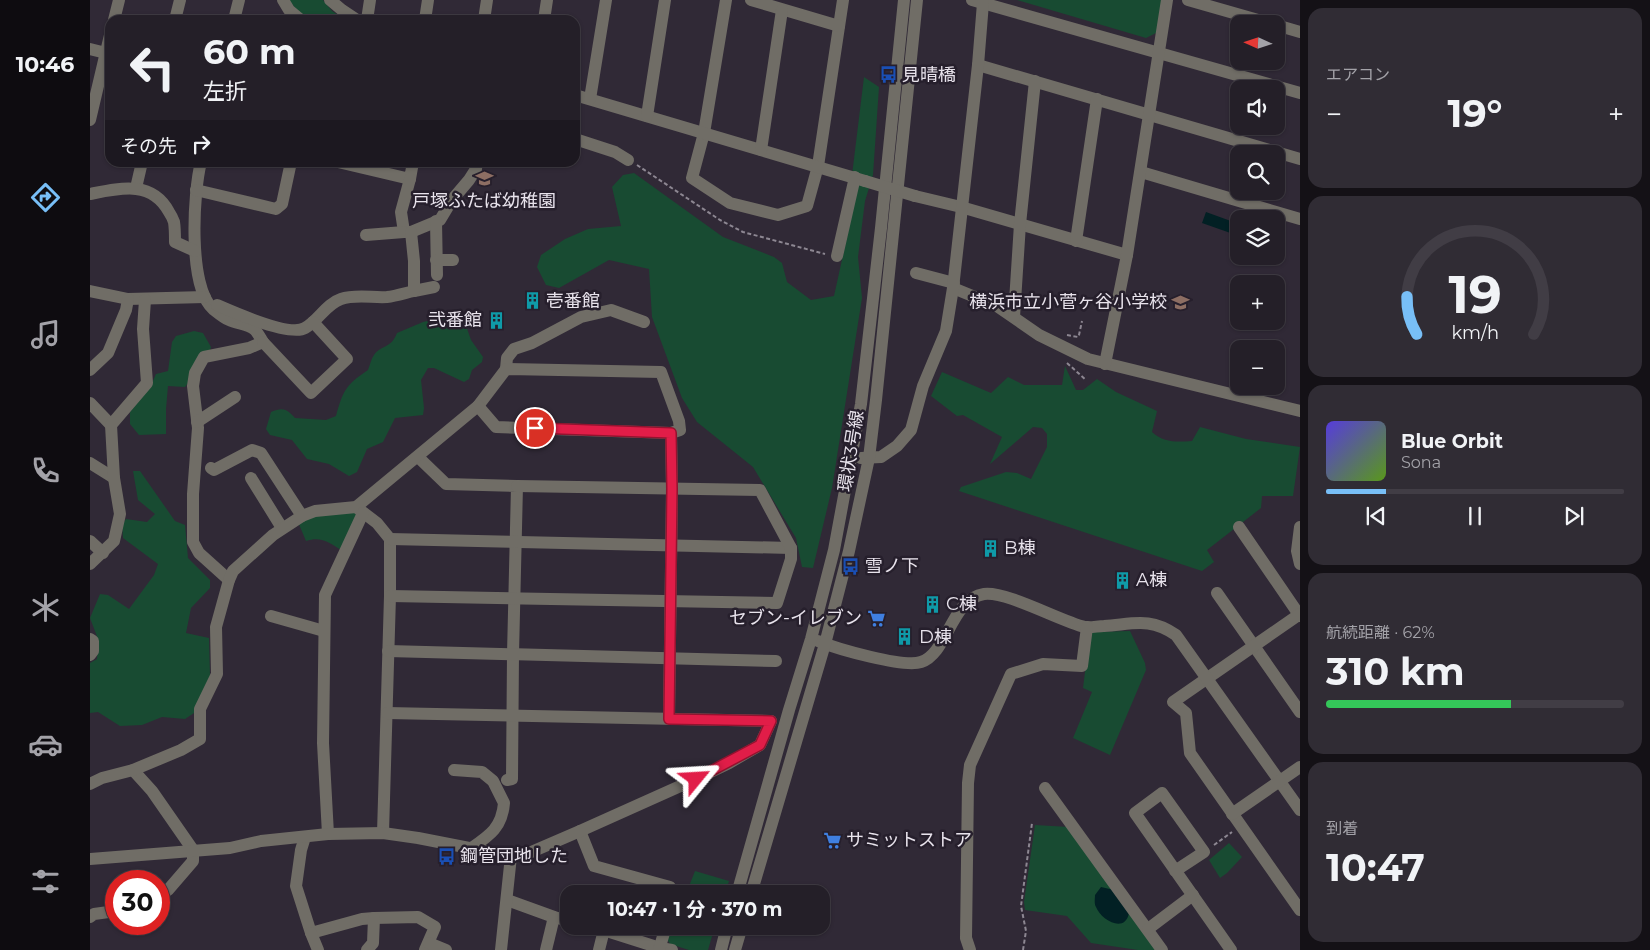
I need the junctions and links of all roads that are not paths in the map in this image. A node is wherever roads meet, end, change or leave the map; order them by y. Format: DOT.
graph roads {
  1 [pos="119,0"];
  2 [pos="180,0"];
  3 [pos="239,0"];
  4 [pos="283,0"];
  5 [pos="330,0"];
  6 [pos="370,0"];
  7 [pos="428,0"];
  8 [pos="487,0"];
  9 [pos="547,0"];
  10 [pos="606,0"];
  11 [pos="665,0"];
  12 [pos="726,0"];
  13 [pos="751,0"];
  14 [pos="843,0"];
  15 [pos="904,0"];
  16 [pos="917,0"];
  17 [pos="1167,0"];
  18 [pos="1188,0"];
  19 [pos="978,2"];
  20 [pos="782,10"];
  21 [pos="115,15"];
  22 [pos="176,15"];
  23 [pos="235,15"];
  24 [pos="295,15"];
  25 [pos="350,15"];
  26 [pos="368,15"];
  27 [pos="426,15"];
  28 [pos="485,15"];
  29 [pos="545,15"];
  30 [pos="1240,15"];
  31 [pos="839,26"];
  32 [pos="1285,28"];
  33 [pos="1300,32"];
  34 [pos="90,49"];
  35 [pos="105,52"];
  36 [pos="1160,52"];
  37 [pos="105,64"];
  38 [pos="978,65"];
  39 [pos="1035,81"];
  40 [pos="1300,93"];
  41 [pos="580,96"];
  42 [pos="590,99"];
  43 [pos="1098,99"];
  44 [pos="1149,115"];
  45 [pos="647,116"];
  46 [pos="90,120"];
  47 [pos="704,133"];
  48 [pos="580,141"];
  49 [pos="761,150"];
  50 [pos="1300,159"];
  51 [pos="628,160"];
  52 [pos="818,166"];
  53 [pos="141,167"];
  54 [pos="200,167"];
  55 [pos="290,167"];
  56 [pos="363,167"];
  57 [pos="412,167"];
  58 [pos="476,167"];
  59 [pos="1140,172"];
  60 [pos="410,179"];
  61 [pos="860,179"];
  62 [pos="136,188"];
  63 [pos="196,190"];
  64 [pos="90,194"];
  65 [pos="961,207"];
  66 [pos="1300,219"];
  67 [pos="436,221"];
  68 [pos="1020,224"];
  69 [pos="408,232"];
  70 [pos="366,235"];
  71 [pos="1076,241"];
  72 [pos="195,251"];
  73 [pos="1126,255"];
  74 [pos="837,256"];
  75 [pos="436,260"];
  76 [pos="453,260"];
  77 [pos="916,273"];
  78 [pos="953,286"];
  79 [pos="90,290"];
  80 [pos="414,290"];
  81 [pos="128,299"];
  82 [pos="206,299"];
  83 [pos="145,300"];
  84 [pos="1014,317"];
  85 [pos="313,322"];
  86 [pos="644,322"];
  87 [pos="264,342"];
  88 [pos="1105,364"];
  89 [pos="506,369"];
  90 [pos="90,370"];
  91 [pos="235,397"];
  92 [pos="90,403"];
  93 [pos="478,406"];
  94 [pos="1300,411"];
  95 [pos="197,422"];
  96 [pos="111,425"];
  97 [pos="671,433"];
  98 [pos="418,457"];
  99 [pos="852,458"];
  100 [pos="869,458"];
  101 [pos="90,463"];
  102 [pos="212,468"];
  103 [pos="114,478"];
  104 [pos="250,478"];
  105 [pos="517,486"];
  106 [pos="672,489"];
  107 [pos="360,510"];
  108 [pos="302,516"];
  109 [pos="1239,527"];
  110 [pos="1300,527"];
  111 [pos="282,528"];
  112 [pos="390,539"];
  113 [pos="90,541"];
  114 [pos="515,542"];
  115 [pos="672,545"];
  116 [pos="791,548"];
  117 [pos="103,553"];
  118 [pos="90,564"];
  119 [pos="1300,564"];
  120 [pos="229,580"];
  121 [pos="1217,593"];
  122 [pos="390,596"];
  123 [pos="514,599"];
  124 [pos="670,601"];
  125 [pos="1300,615"];
  126 [pos="271,616"];
  127 [pos="1086,627"];
  128 [pos="324,631"];
  129 [pos="811,638"];
  130 [pos="90,639"];
  131 [pos="825,644"];
  132 [pos="1253,646"];
  133 [pos="388,651"];
  134 [pos="513,654"];
  135 [pos="90,655"];
  136 [pos="669,658"];
  137 [pos="776,661"];
  138 [pos="1208,678"];
  139 [pos="1300,712"];
  140 [pos="387,713"];
  141 [pos="514,716"];
  142 [pos="669,719"];
  143 [pos="1300,767"];
  144 [pos="133,770"];
  145 [pos="454,770"];
  146 [pos="507,780"];
  147 [pos="1280,781"];
  148 [pos="90,784"];
  149 [pos="1045,788"];
  150 [pos="1300,810"];
  151 [pos="1232,814"];
  152 [pos="580,831"];
  153 [pos="383,833"];
  154 [pos="328,834"];
  155 [pos="305,837"];
  156 [pos="470,849"];
  157 [pos="194,850"];
  158 [pos="511,856"];
  159 [pos="90,859"];
  160 [pos="1176,871"];
  161 [pos="663,885"];
  162 [pos="740,885"];
  163 [pos="754,885"];
  164 [pos="170,888"];
  165 [pos="1193,895"];
  166 [pos="507,900"];
  167 [pos="1300,910"];
  168 [pos="105,912"];
  169 [pos="90,917"];
  170 [pos="554,917"];
  171 [pos="374,918"];
  172 [pos="560,919"];
  173 [pos="1148,929"];
  174 [pos="311,933"];
  175 [pos="603,935"];
  176 [pos="620,935"];
  177 [pos="665,935"];
  178 [pos="724,935"];
  179 [pos="739,935"];
  180 [pos="427,947"];
  181 [pos="664,949"];
  182 [pos="318,950"];
  183 [pos="367,950"];
  184 [pos="446,950"];
  185 [pos="501,950"];
  186 [pos="546,950"];
  187 [pos="599,950"];
  188 [pos="720,950"];
  189 [pos="735,950"];
  190 [pos="970,950"];
  191 [pos="1162,950"];
  192 [pos="1231,950"];
  1 -- 21 [label="street"];
  2 -- 22 [label="street"];
  3 -- 23 [label="street"];
  4 -- 24 [label="street"];
  5 -- 25 [label="street"];
  6 -- 26 [label="street"];
  7 -- 27 [label="street"];
  8 -- 28 [label="street"];
  9 -- 29 [label="street"];
  10 -- 42 [label="street"];
  11 -- 45 [label="street"];
  12 -- 47 [label="street"];
  13 -- 20 [label="street"];
  14 -- 31 [label="street"];
  15 -- 99 [label="street, 環状3号線"];
  16 -- 100 [label="street, 環状3号線"];
  17 -- 36 [label="street"];
  18 -- 30 [label="street"];
  19 -- 36 [label="street"];
  19 -- 38 [label="street"];
  20 -- 31 [label="street"];
  20 -- 49 [label="street"];
  31 -- 52 [label="street"];
  32 -- 33 [label="street"];
  34 -- 35 [label="street"];
  36 -- 40 [label="street"];
  36 -- 44 [label="street"];
  37 -- 46 [label="street"];
  38 -- 39 [label="street"];
  38 -- 65 [label="street"];
  39 -- 43 [label="street"];
  39 -- 68 [label="street"];
  41 -- 42 [label="street"];
  42 -- 45 [label="street"];
  43 -- 44 [label="street"];
  43 -- 71 [label="street"];
  44 -- 50 [label="street"];
  44 -- 59 [label="street"];
  45 -- 47 [label="street"];
  47 -- 49 [label="street"];
  47 -- 52 [label="street"];
  48 -- 51 [label="street"];
  49 -- 52 [label="street"];
  52 -- 61 [label="street"];
  53 -- 62 [label="street"];
  54 -- 63 [label="street"];
  55 -- 63 [label="street"];
  56 -- 60 [label="street"];
  57 -- 60 [label="street"];
  58 -- 67 [label="street"];
  59 -- 66 [label="street"];
  59 -- 73 [label="street"];
  60 -- 69 [label="street"];
  61 -- 65 [label="street, bridge"];
  61 -- 74 [label="street"];
  62 -- 64 [label="street"];
  62 -- 72 [label="street"];
  63 -- 72 [label="street"];
  65 -- 68 [label="street"];
  65 -- 78 [label="street"];
  67 -- 69 [label="street"];
  67 -- 75 [label="street"];
  68 -- 71 [label="street"];
  68 -- 84 [label="street"];
  69 -- 70 [label="street"];
  69 -- 80 [label="street"];
  71 -- 73 [label="street"];
  72 -- 82 [label="street"];
  73 -- 88 [label="street"];
  75 -- 76 [label="street"];
  75 -- 80 [label="street"];
  77 -- 78 [label="street"];
  78 -- 84 [label="street"];
  78 -- 100 [label="street"];
  79 -- 81 [label="street"];
  80 -- 85 [label="street"];
  81 -- 83 [label="street"];
  81 -- 90 [label="street"];
  82 -- 83 [label="street"];
  82 -- 85 [label="street"];
  82 -- 87 [label="street"];
  83 -- 96 [label="street"];
  84 -- 88 [label="street"];
  85 -- 87 [label="street"];
  86 -- 89 [label="street"];
  87 -- 95 [label="street"];
  88 -- 94 [label="street"];
  89 -- 93 [label="street"];
  89 -- 97 [label="street"];
  91 -- 95 [label="street"];
  92 -- 96 [label="street"];
  93 -- 97 [label="street"];
  93 -- 98 [label="street"];
  95 -- 120 [label="street"];
  96 -- 103 [label="street"];
  97 -- 106 [label="street"];
  98 -- 105 [label="street"];
  98 -- 107 [label="street"];
  99 -- 100 [label="street"];
  99 -- 129 [label="street, 環状3号線"];
  100 -- 131 [label="street, 環状3号線"];
  101 -- 103 [label="street"];
  102 -- 108 [label="street"];
  103 -- 117 [label="street"];
  104 -- 111 [label="street"];
  105 -- 106 [label="street"];
  105 -- 114 [label="street"];
  106 -- 115 [label="street"];
  106 -- 116 [label="street"];
  107 -- 108 [label="street"];
  107 -- 112 [label="street"];
  107 -- 128 [label="street"];
  108 -- 111 [label="street"];
  109 -- 125 [label="street"];
  110 -- 119 [label="street"];
  111 -- 120 [label="street"];
  112 -- 114 [label="street"];
  112 -- 122 [label="street"];
  113 -- 117 [label="street"];
  114 -- 115 [label="street"];
  114 -- 123 [label="street"];
  115 -- 116 [label="street"];
  115 -- 124 [label="street"];
  116 -- 124 [label="street"];
  117 -- 118 [label="street"];
  120 -- 144 [label="street"];
  121 -- 132 [label="street"];
  122 -- 123 [label="street"];
  122 -- 133 [label="street"];
  123 -- 124 [label="street"];
  123 -- 134 [label="street"];
  124 -- 136 [label="street"];
  125 -- 132 [label="street"];
  126 -- 128 [label="street"];
  127 -- 131 [label="street"];
  127 -- 138 [label="street"];
  127 -- 190 [label="street"];
  128 -- 154 [label="street"];
  129 -- 131 [label="street"];
  129 -- 162 [label="street, 環状3号線"];
  130 -- 135 [label="street"];
  131 -- 163 [label="street, 環状3号線"];
  132 -- 138 [label="street"];
  132 -- 139 [label="street"];
  133 -- 134 [label="street"];
  133 -- 140 [label="street"];
  134 -- 136 [label="street"];
  134 -- 141 [label="street"];
  136 -- 137 [label="street"];
  136 -- 142 [label="street"];
  138 -- 147 [label="street"];
  138 -- 151 [label="street"];
  140 -- 141 [label="street"];
  140 -- 153 [label="street"];
  141 -- 142 [label="street"];
  141 -- 146 [label="street"];
  142 -- 152 [label="street"];
  143 -- 147 [label="street"];
  144 -- 148 [label="street"];
  144 -- 157 [label="street"];
  145 -- 156 [label="street"];
  147 -- 150 [label="street"];
  147 -- 151 [label="street"];
  149 -- 173 [label="street"];
  151 -- 167 [label="street"];
  152 -- 158 [label="street"];
  152 -- 161 [label="street"];
  153 -- 154 [label="street"];
  153 -- 156 [label="street"];
  154 -- 155 [label="street"];
  155 -- 157 [label="street"];
  155 -- 174 [label="street"];
  156 -- 158 [label="street"];
  157 -- 159 [label="street"];
  157 -- 164 [label="street"];
  158 -- 166 [label="street"];
  160 -- 160 [label="street"];
  160 -- 165 [label="street"];
  165 -- 173 [label="street"];
  165 -- 192 [label="street"];
  166 -- 170 [label="street"];
  166 -- 185 [label="street"];
  168 -- 169 [label="street"];
  170 -- 172 [label="street"];
  170 -- 186 [label="street"];
  171 -- 174 [label="street"];
  171 -- 180 [label="street"];
  171 -- 183 [label="street"];
  173 -- 191 [label="street"];
  174 -- 182 [label="street"];
  175 -- 187 [label="street"];
  176 -- 181 [label="street"];
  177 -- 181 [label="street"];
  178 -- 188 [label="street"];
  179 -- 189 [label="street"];
  180 -- 184 [label="street"];
}
